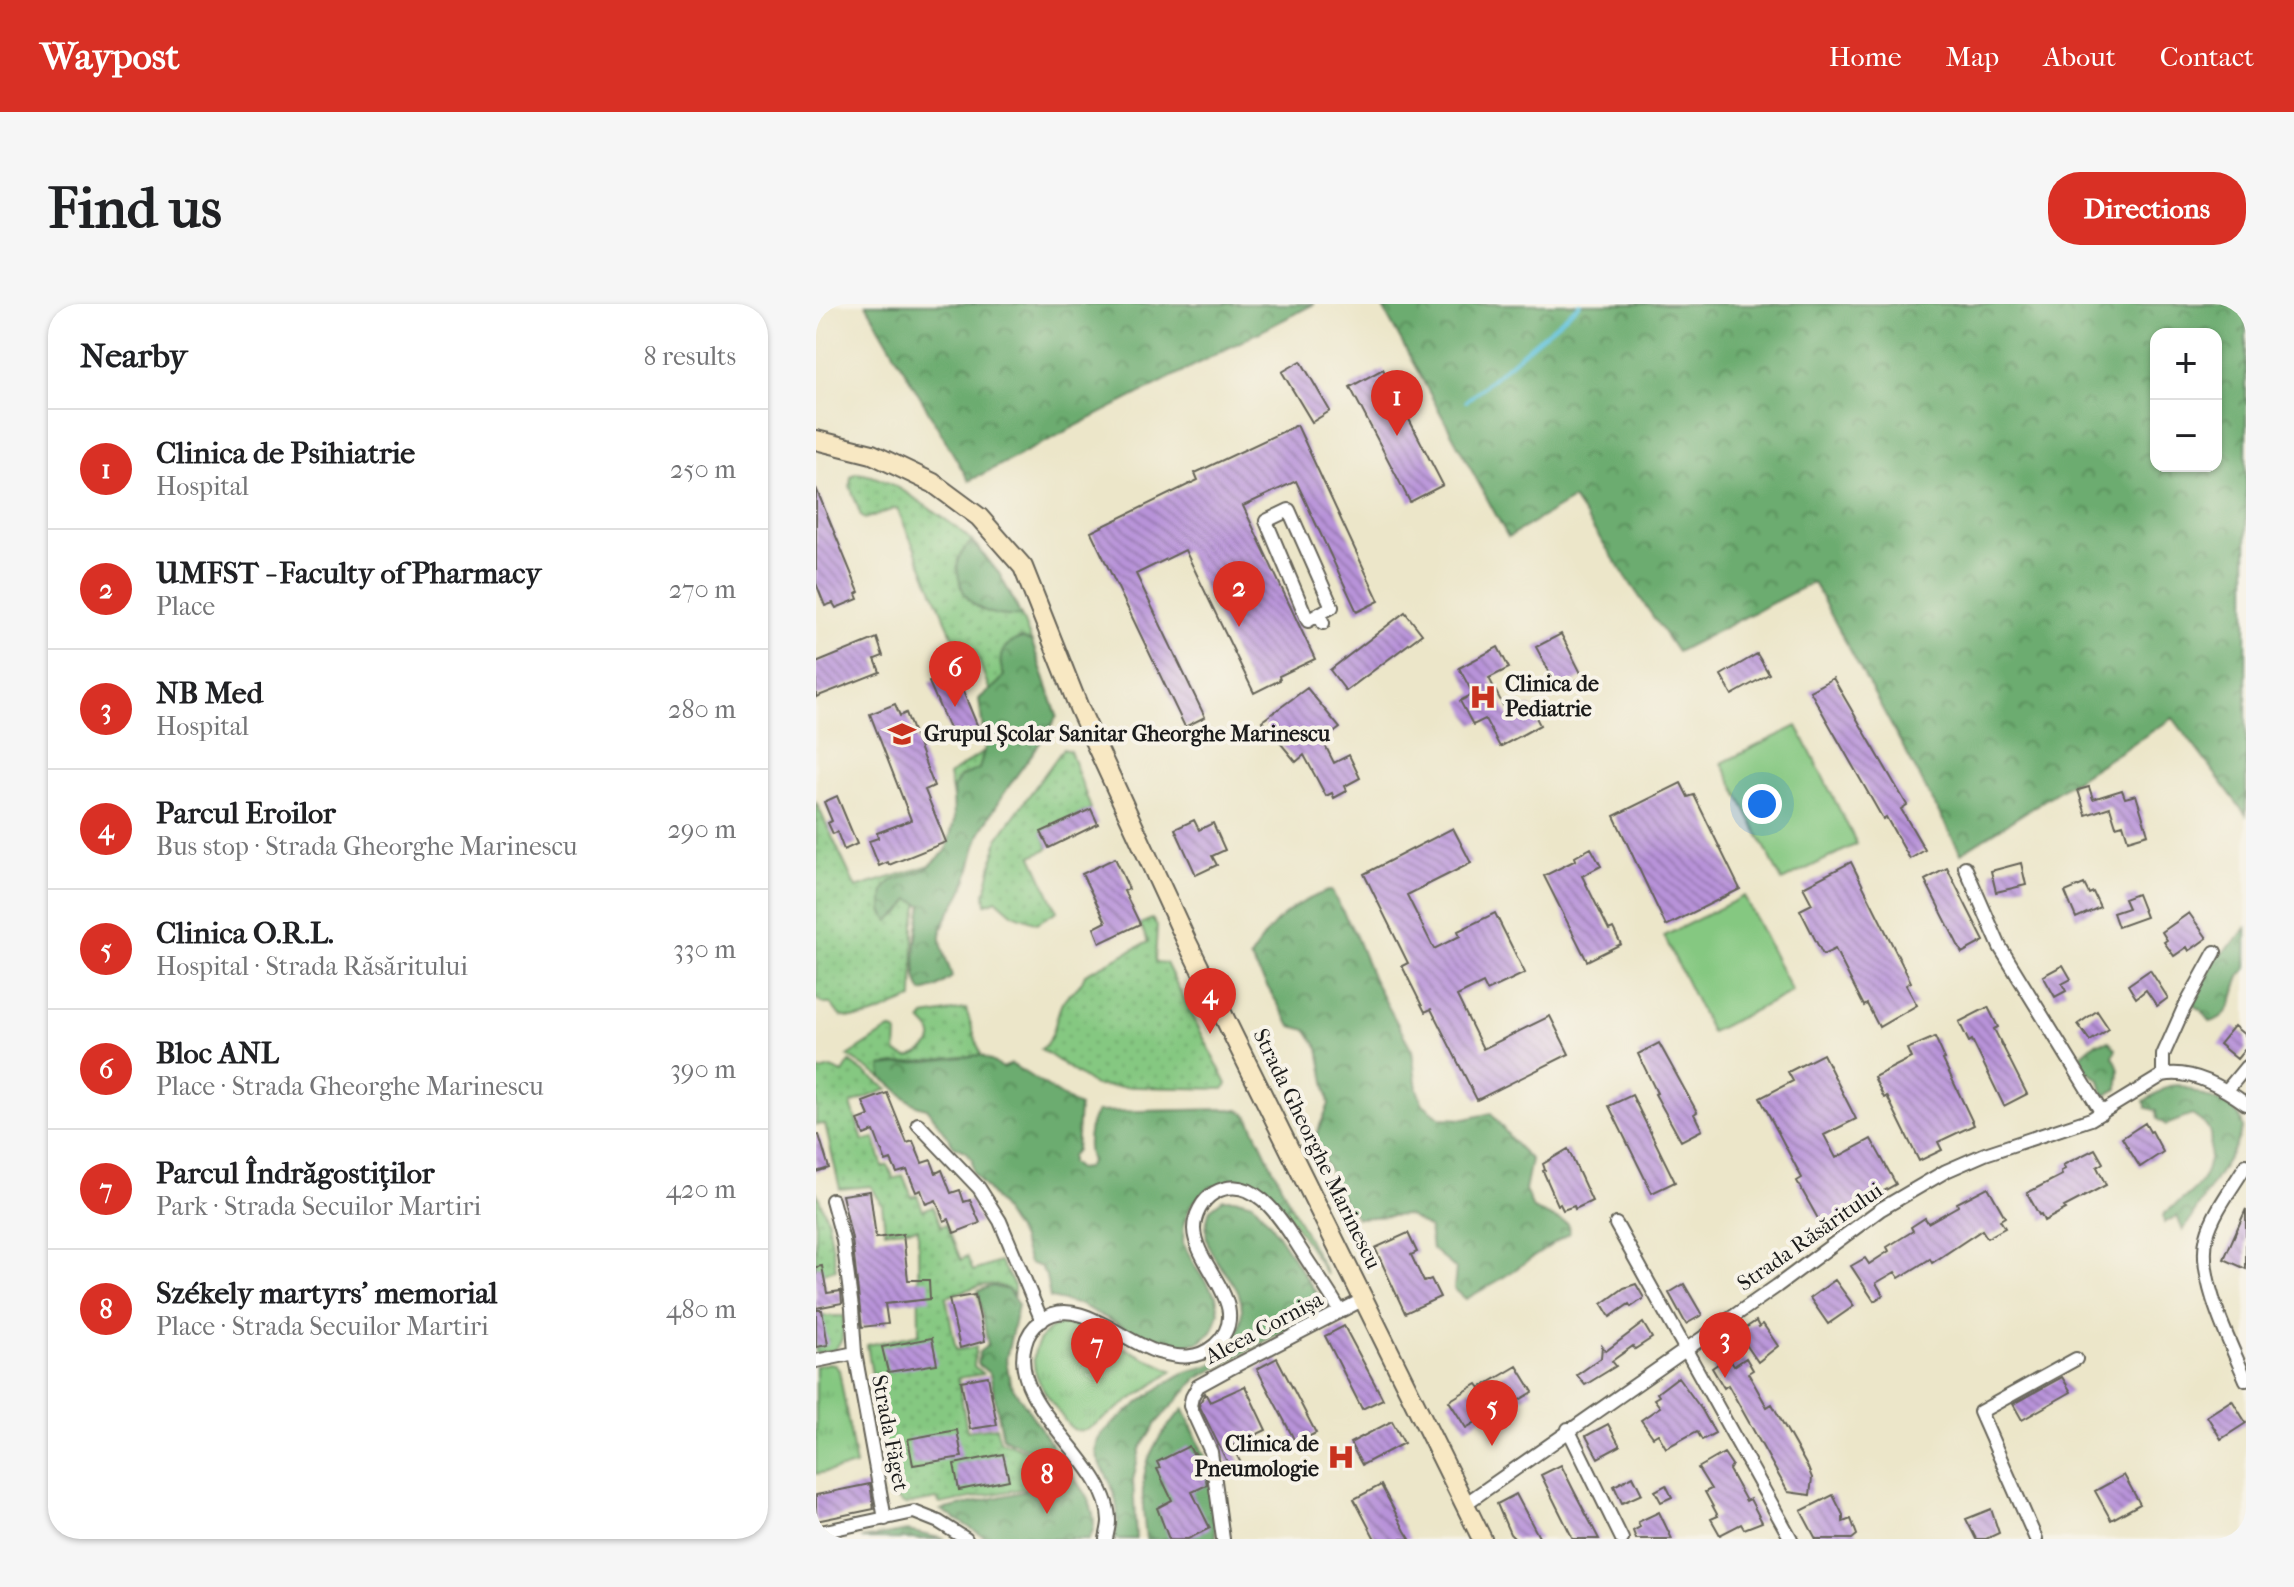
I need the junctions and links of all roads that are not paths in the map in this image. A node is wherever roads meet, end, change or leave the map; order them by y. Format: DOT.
graph roads {
  1 [pos="816,440"];
  2 [pos="1321,619"];
  3 [pos="1965,867"];
  4 [pos="2215,952"];
  5 [pos="2246,1067"];
  6 [pos="2163,1075"];
  7 [pos="2227,1090"];
  8 [pos="2246,1104"];
  9 [pos="2102,1113"];
  10 [pos="918,1124"];
  11 [pos="2246,1165"];
  12 [pos="832,1200"];
  13 [pos="1616,1224"];
  14 [pos="1364,1299"];
  15 [pos="1340,1311"];
  16 [pos="1040,1317"];
  17 [pos="1684,1350"];
  18 [pos="855,1353"];
  19 [pos="2076,1359"];
  20 [pos="816,1361"];
  21 [pos="2246,1380"];
  22 [pos="1568,1429"];
  23 [pos="1465,1504"];
  24 [pos="885,1519"];
  25 [pos="816,1533"];
  26 [pos="966,1539"];
  27 [pos="1106,1539"];
  28 [pos="1223,1539"];
  29 [pos="1482,1539"];
  30 [pos="1622,1539"];
  31 [pos="1791,1539"];
  32 [pos="2036,1539"];
  1 -- 14 [label="main road, Strada Gheorghe Marinescu"];
  2 -- 2 [label="street"];
  3 -- 9 [label="street"];
  4 -- 6 [label="street"];
  5 -- 7 [label="street"];
  6 -- 7 [label="street"];
  6 -- 9 [label="street, Strada Răsăritului"];
  7 -- 8 [label="street"];
  9 -- 17 [label="street, Strada Răsăritului"];
  10 -- 16 [label="street"];
  11 -- 21 [label="street"];
  12 -- 18 [label="street, Strada Făget"];
  13 -- 17 [label="street"];
  14 -- 15 [label="street, Aleea Cornișa"];
  14 -- 23 [label="main road, Strada Gheorghe Marinescu"];
  15 -- 16 [label="street"];
  15 -- 28 [label="street, Aleea Cornișa"];
  16 -- 27 [label="street"];
  17 -- 22 [label="street, Strada Răsăritului"];
  17 -- 31 [label="street"];
  18 -- 20 [label="street, Strada Făget"];
  18 -- 24 [label="street, Strada Făget"];
  19 -- 32 [label="street"];
  22 -- 23 [label="street, Strada Răsăritului"];
  22 -- 30 [label="street"];
  23 -- 29 [label="main road, Strada Gheorghe Marinescu"];
  24 -- 25 [label="street"];
  24 -- 26 [label="street"];
}
